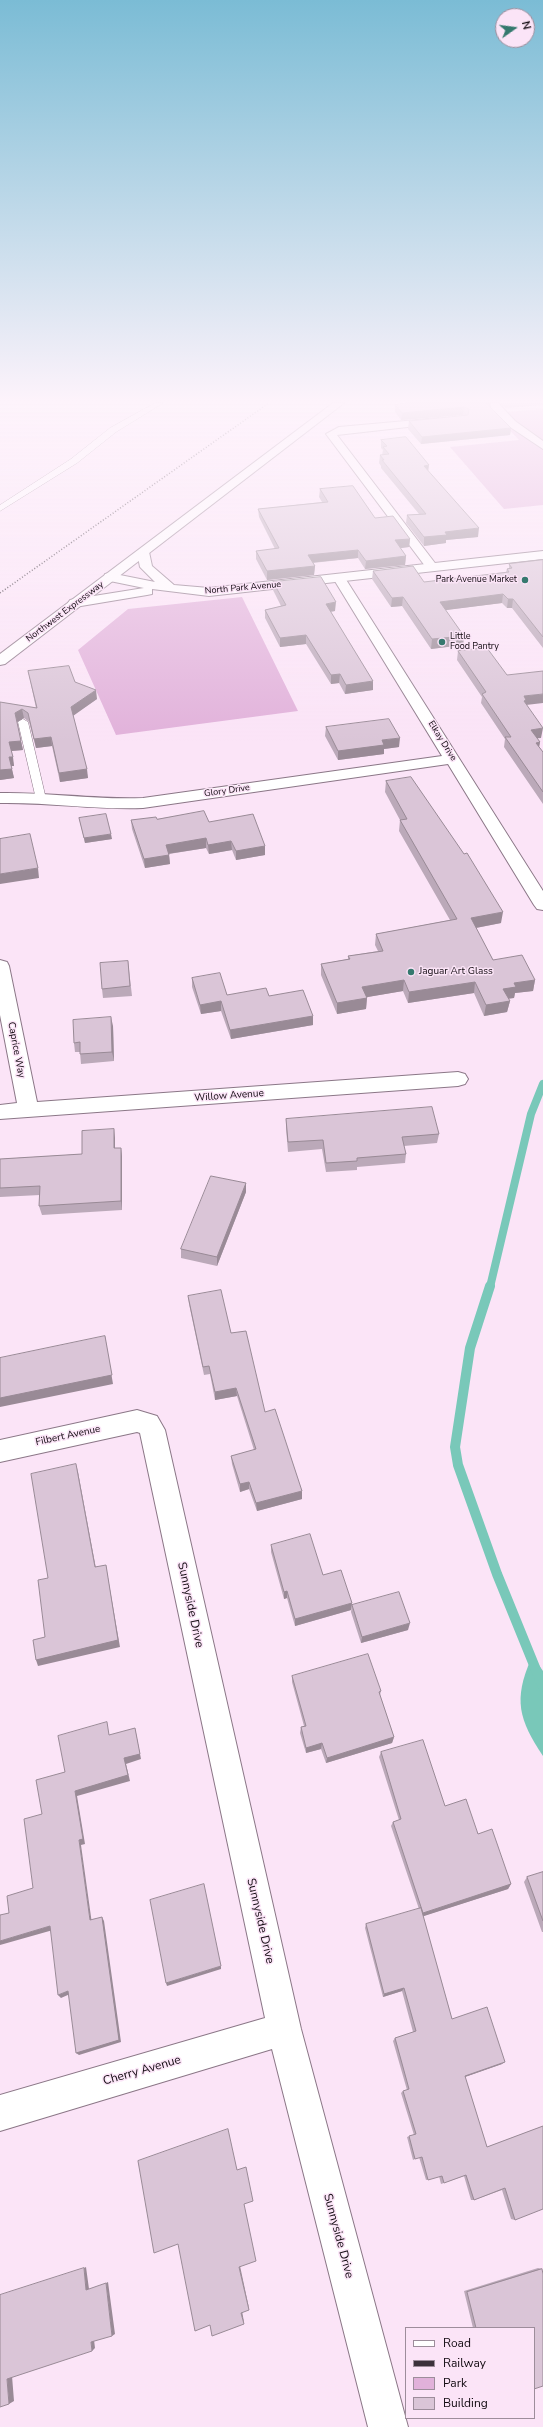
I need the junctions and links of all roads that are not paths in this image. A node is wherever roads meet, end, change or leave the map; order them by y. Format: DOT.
graph roads {
  1 [pos="190,516"];
  2 [pos="393,516"];
  3 [pos="143,552"];
  4 [pos="543,555"];
  5 [pos="432,567"];
  6 [pos="110,577"];
  7 [pos="339,578"];
  8 [pos="170,589"];
  9 [pos="75,604"];
  10 [pos="0,661"];
  11 [pos="23,722"];
  12 [pos="453,759"];
  13 [pos="0,798"];
  14 [pos="41,798"];
  15 [pos="543,905"];
  16 [pos="0,966"];
  17 [pos="458,1079"];
  18 [pos="28,1110"];
  19 [pos="0,1112"];
  20 [pos="137,1421"];
  21 [pos="0,1451"];
  22 [pos="284,2030"];
  23 [pos="0,2113"];
  24 [pos="388,2427"];
  1 -- 3 [label="street, Northwest Expressway"];
  2 -- 5 [label="street"];
  3 -- 6 [label="street, Northwest Expressway"];
  3 -- 8 [label="street"];
  4 -- 5 [label="street, North Park Avenue"];
  5 -- 7 [label="street, North Park Avenue"];
  6 -- 8 [label="street, North Park Avenue"];
  6 -- 9 [label="street, Northwest Expressway"];
  7 -- 8 [label="street, North Park Avenue"];
  7 -- 12 [label="street, Elkay Drive"];
  8 -- 9 [label="street"];
  9 -- 10 [label="street, Northwest Expressway"];
  11 -- 14 [label="lane"];
  12 -- 14 [label="street, Glory Drive"];
  12 -- 15 [label="street, Elkay Drive"];
  13 -- 14 [label="street, Glory Drive"];
  16 -- 18 [label="street, Caprice Way"];
  17 -- 18 [label="street, Willow Avenue"];
  18 -- 19 [label="street, Willow Avenue"];
  20 -- 21 [label="street, Filbert Avenue"];
  20 -- 22 [label="street, Sunnyside Drive"];
  22 -- 23 [label="street, Cherry Avenue"];
  22 -- 24 [label="street, Sunnyside Drive"];
}
